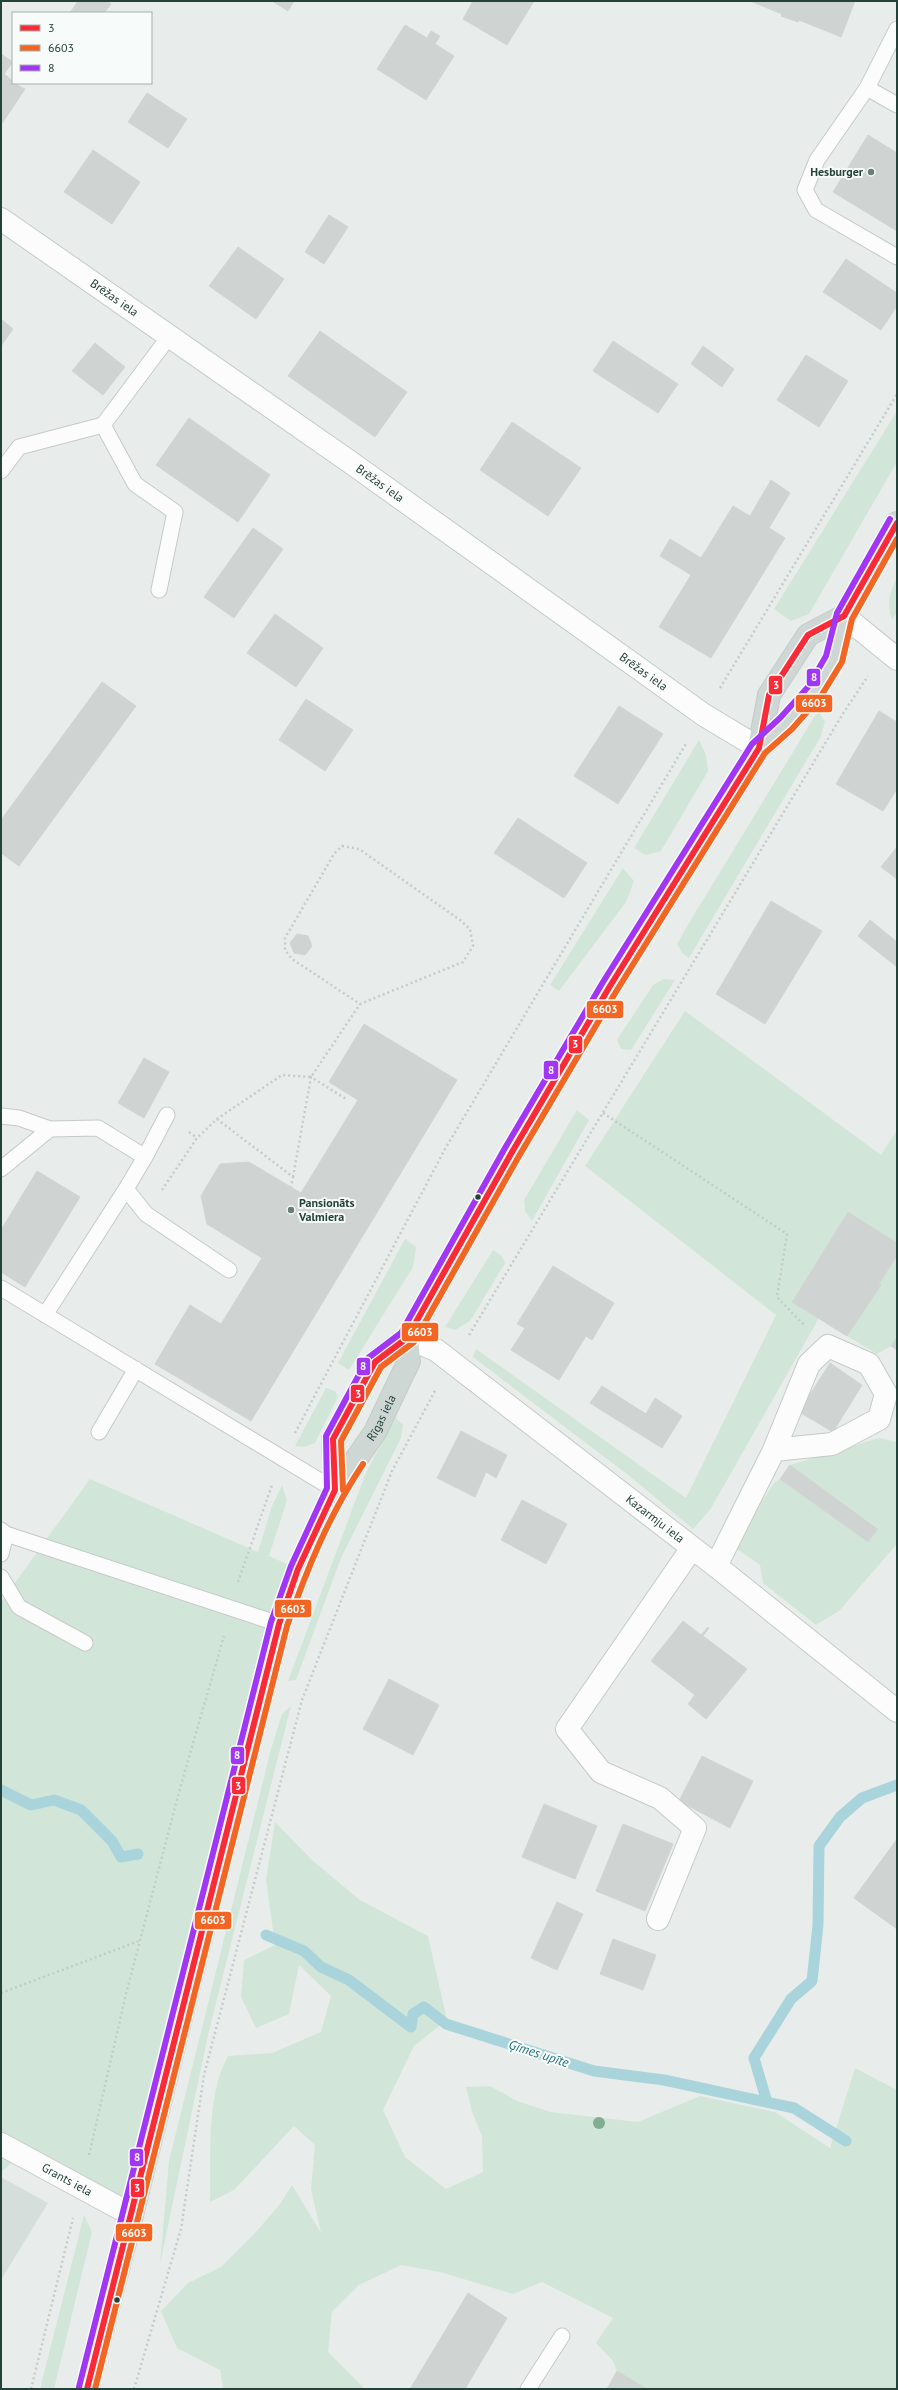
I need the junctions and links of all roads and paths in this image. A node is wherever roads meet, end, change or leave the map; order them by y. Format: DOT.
graph roads {
  1 [pos="897,29"];
  2 [pos="867,88"];
  3 [pos="897,105"];
  4 [pos="1,219"];
  5 [pos="897,257"];
  6 [pos="168,338"];
  7 [pos="897,394"];
  8 [pos="104,425"];
  9 [pos="1,471"];
  10 [pos="897,524"];
  11 [pos="159,590"];
  12 [pos="844,616"];
  13 [pos="897,659"];
  14 [pos="866,679"];
  15 [pos="724,681"];
  16 [pos="691,736"];
  17 [pos="759,748"];
  18 [pos="360,1004"];
  19 [pos="311,1077"];
  20 [pos="346,1099"];
  21 [pos="603,1113"];
  22 [pos="167,1115"];
  23 [pos="1,1116"];
  24 [pos="217,1119"];
  25 [pos="50,1129"];
  26 [pos="145,1157"];
  27 [pos="1,1169"];
  28 [pos="294,1177"];
  29 [pos="291,1187"];
  30 [pos="126,1189"];
  31 [pos="146,1214"];
  32 [pos="229,1270"];
  33 [pos="1,1288"];
  34 [pos="45,1315"];
  35 [pos="470,1334"];
  36 [pos="407,1338"];
  37 [pos="828,1346"];
  38 [pos="136,1369"];
  39 [pos="438,1386"];
  40 [pos="99,1432"];
  41 [pos="292,1439"];
  42 [pos="774,1450"];
  43 [pos="273,1482"];
  44 [pos="335,1490"];
  45 [pos="4,1532"];
  46 [pos="692,1548"];
  47 [pos="1,1554"];
  48 [pos="716,1566"];
  49 [pos="1,1577"];
  50 [pos="238,1585"];
  51 [pos="279,1624"];
  52 [pos="225,1634"];
  53 [pos="85,1643"];
  54 [pos="897,1711"];
  55 [pos="658,1919"];
  56 [pos="139,1941"];
  57 [pos="1,1993"];
  58 [pos="1,2144"];
  59 [pos="90,2151"];
  60 [pos="132,2215"];
  61 [pos="72,2222"];
  62 [pos="562,2336"];
  63 [pos="31,2389"];
  64 [pos="87,2389"];
  65 [pos="134,2389"];
  66 [pos="528,2389"];
  1 -- 2 [label="lane"];
  2 -- 3 [label="lane"];
  2 -- 5 [label="lane"];
  4 -- 6 [label="street, Brēžas iela"];
  6 -- 8 [label="lane"];
  6 -- 17 [label="street, Brēžas iela"];
  7 -- 15 [label="path"];
  8 -- 9 [label="lane"];
  8 -- 11 [label="lane"];
  10 -- 12 [label="main road, Rīgas iela"];
  12 -- 13 [label="street"];
  12 -- 17 [label="main road, Rīgas iela"];
  12 -- 17 [label="main road, Rīgas iela"];
  14 -- 21 [label="path"];
  16 -- 41 [label="path"];
  17 -- 36 [label="main road, Rīgas iela"];
  18 -- 18 [label="path"];
  18 -- 19 [label="path"];
  19 -- 20 [label="path"];
  19 -- 24 [label="path"];
  19 -- 28 [label="path"];
  21 -- 35 [label="path"];
  21 -- 37 [label="path"];
  22 -- 26 [label="lane"];
  23 -- 25 [label="lane"];
  24 -- 28 [label="path"];
  24 -- 31 [label="path"];
  25 -- 26 [label="lane"];
  25 -- 27 [label="lane"];
  26 -- 30 [label="lane"];
  28 -- 29 [label="path"];
  30 -- 31 [label="lane"];
  30 -- 34 [label="lane"];
  31 -- 32 [label="lane"];
  33 -- 34 [label="lane"];
  34 -- 38 [label="lane"];
  36 -- 44 [label="main road, Rīgas iela"];
  36 -- 44 [label="main road, Rīgas iela"];
  36 -- 46 [label="street, Kazarmju iela"];
  37 -- 42 [label="street"];
  37 -- 42 [label="street"];
  38 -- 40 [label="lane"];
  38 -- 44 [label="lane"];
  39 -- 65 [label="path"];
  42 -- 48 [label="street"];
  43 -- 50 [label="path"];
  44 -- 51 [label="main road, Rīgas iela"];
  45 -- 47 [label="lane"];
  45 -- 51 [label="lane"];
  46 -- 48 [label="street, Kazarmju iela"];
  46 -- 55 [label="street"];
  48 -- 54 [label="street, Kazarmju iela"];
  49 -- 53 [label="lane"];
  51 -- 60 [label="main road, Rīgas iela"];
  52 -- 56 [label="path"];
  56 -- 57 [label="path"];
  56 -- 59 [label="path"];
  58 -- 60 [label="street, Grants iela"];
  60 -- 64 [label="main road, Rīgas iela"];
  61 -- 63 [label="path"];
  62 -- 66 [label="lane"];
}
